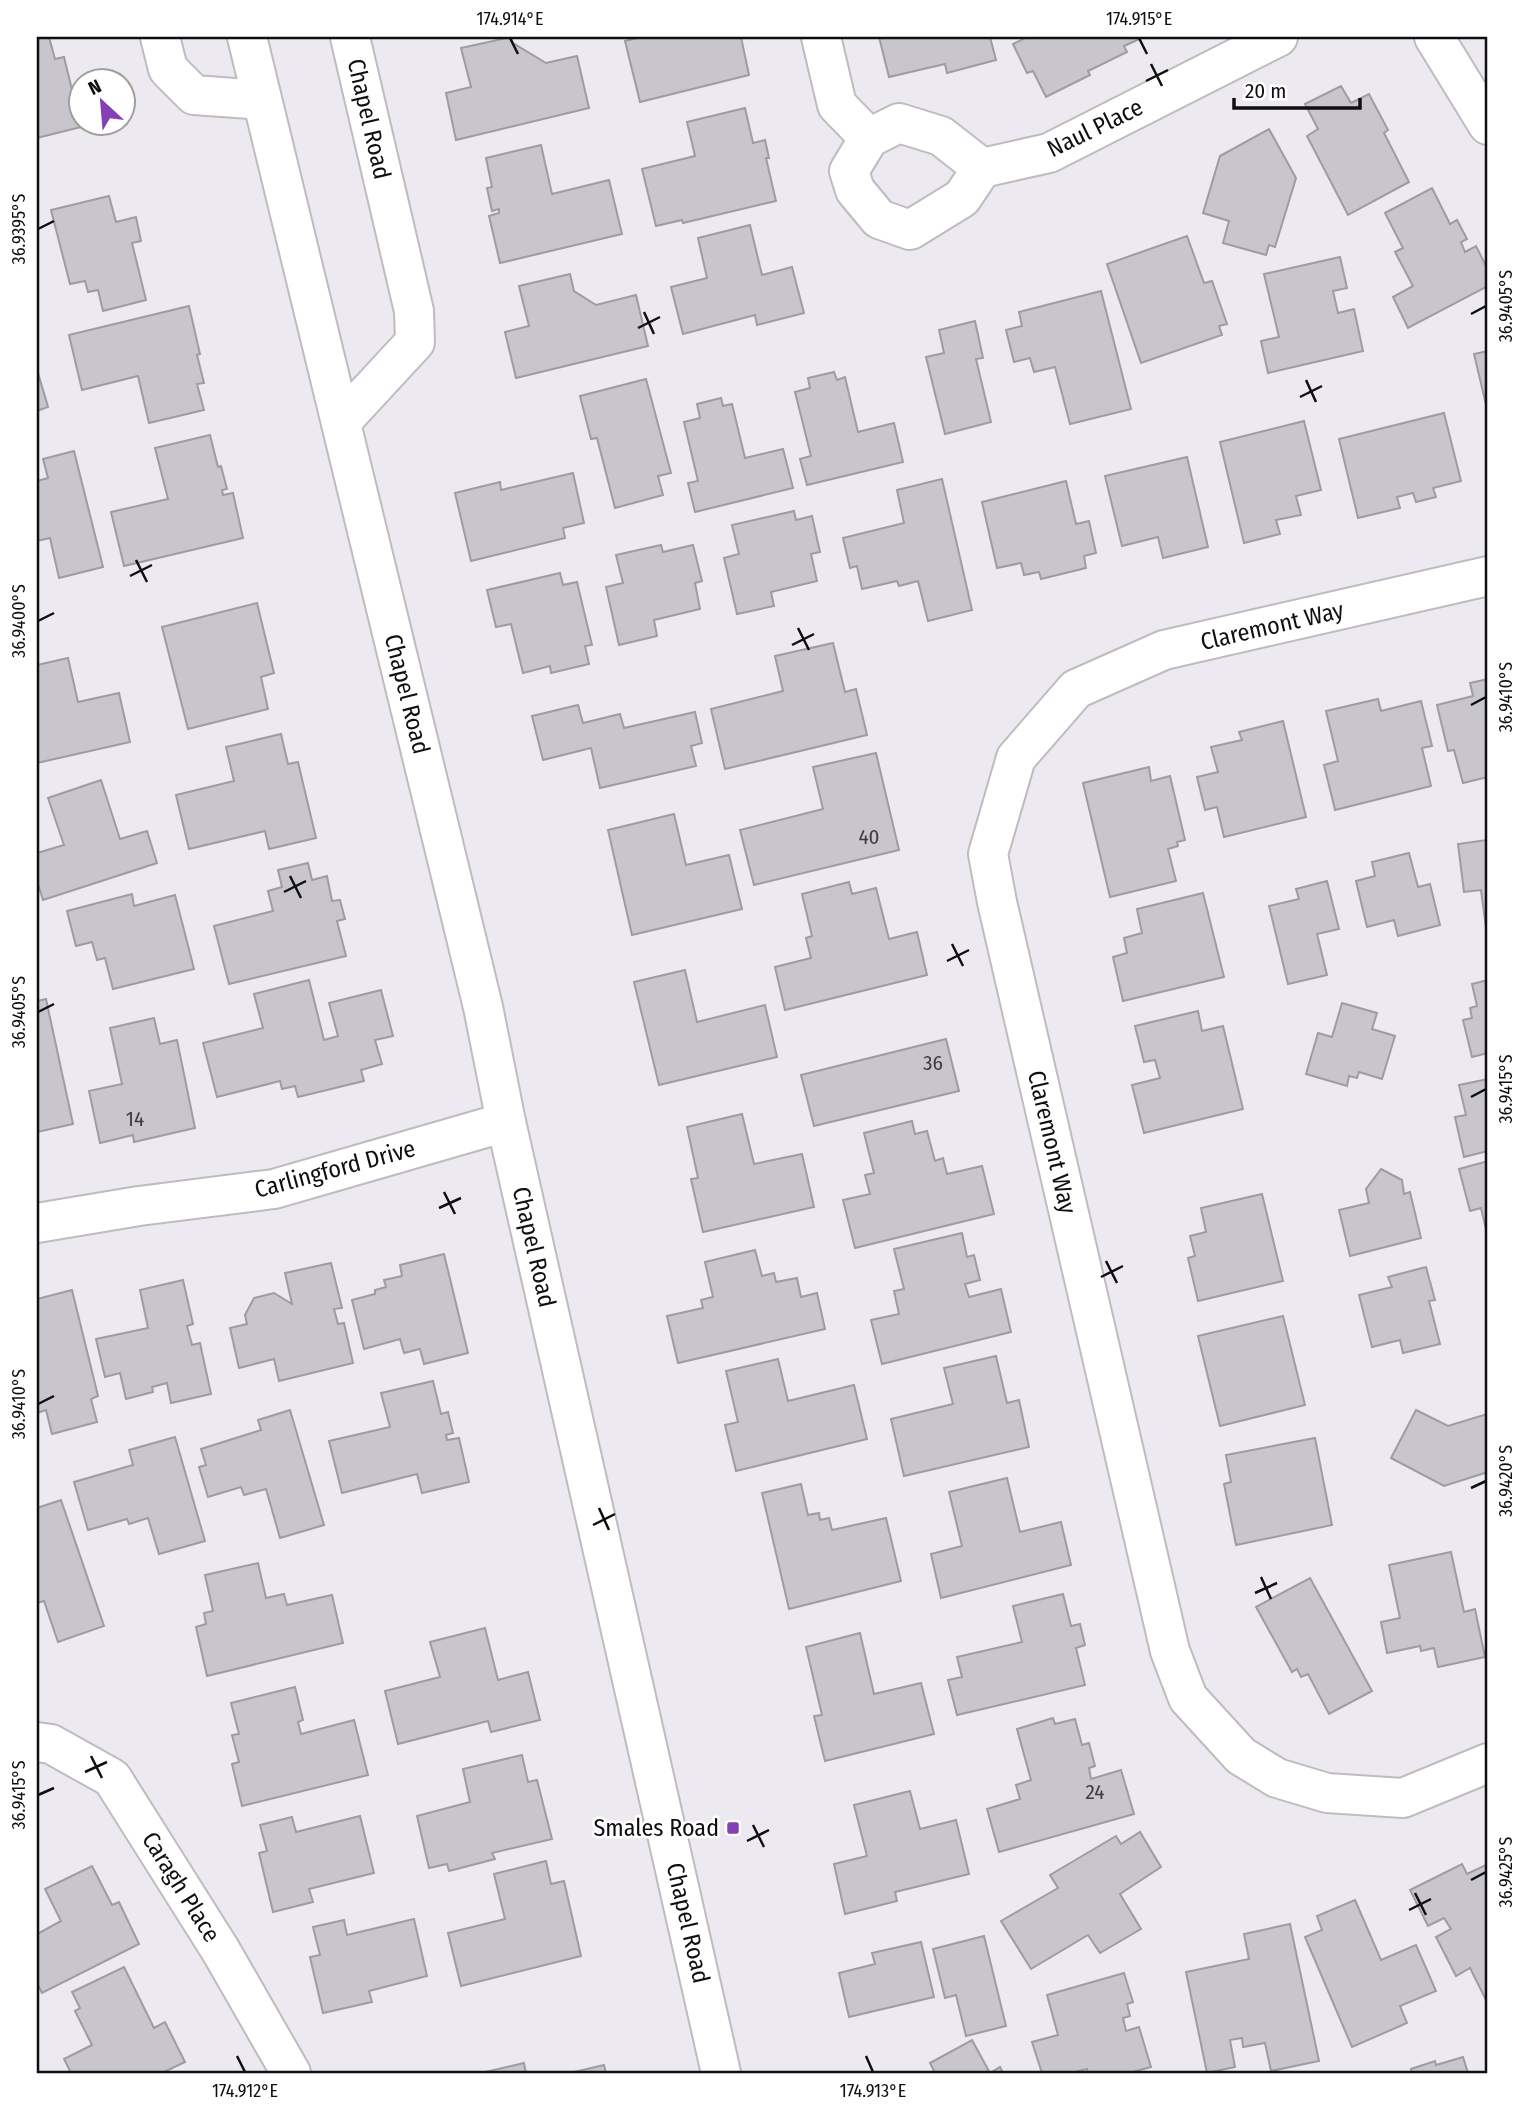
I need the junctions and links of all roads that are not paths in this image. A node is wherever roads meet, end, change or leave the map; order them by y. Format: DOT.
graph roads {
  1 [pos="160,37"];
  2 [pos="247,37"];
  3 [pos="350,37"];
  4 [pos="821,37"];
  5 [pos="1278,37"];
  6 [pos="1434,37"];
  7 [pos="262,100"];
  8 [pos="1488,125"];
  9 [pos="869,138"];
  10 [pos="982,167"];
  11 [pos="341,422"];
  12 [pos="1488,576"];
  13 [pos="506,1122"];
  14 [pos="37,1223"];
  15 [pos="37,1742"];
  16 [pos="1488,1763"];
  17 [pos="294,2072"];
  18 [pos="721,2073"];
  1 -- 7 [label="street"];
  2 -- 7 [label="street, Chapel Road"];
  3 -- 11 [label="street, Chapel Road"];
  4 -- 9 [label="street"];
  5 -- 10 [label="street, Naul Place"];
  6 -- 8 [label="street"];
  7 -- 11 [label="street, Chapel Road"];
  9 -- 10 [label="street"];
  9 -- 10 [label="street"];
  11 -- 13 [label="street, Chapel Road"];
  12 -- 16 [label="street, Claremont Way"];
  13 -- 14 [label="street, Carlingford Drive"];
  13 -- 18 [label="street, Chapel Road"];
  15 -- 17 [label="street, Caragh Place"];
}
